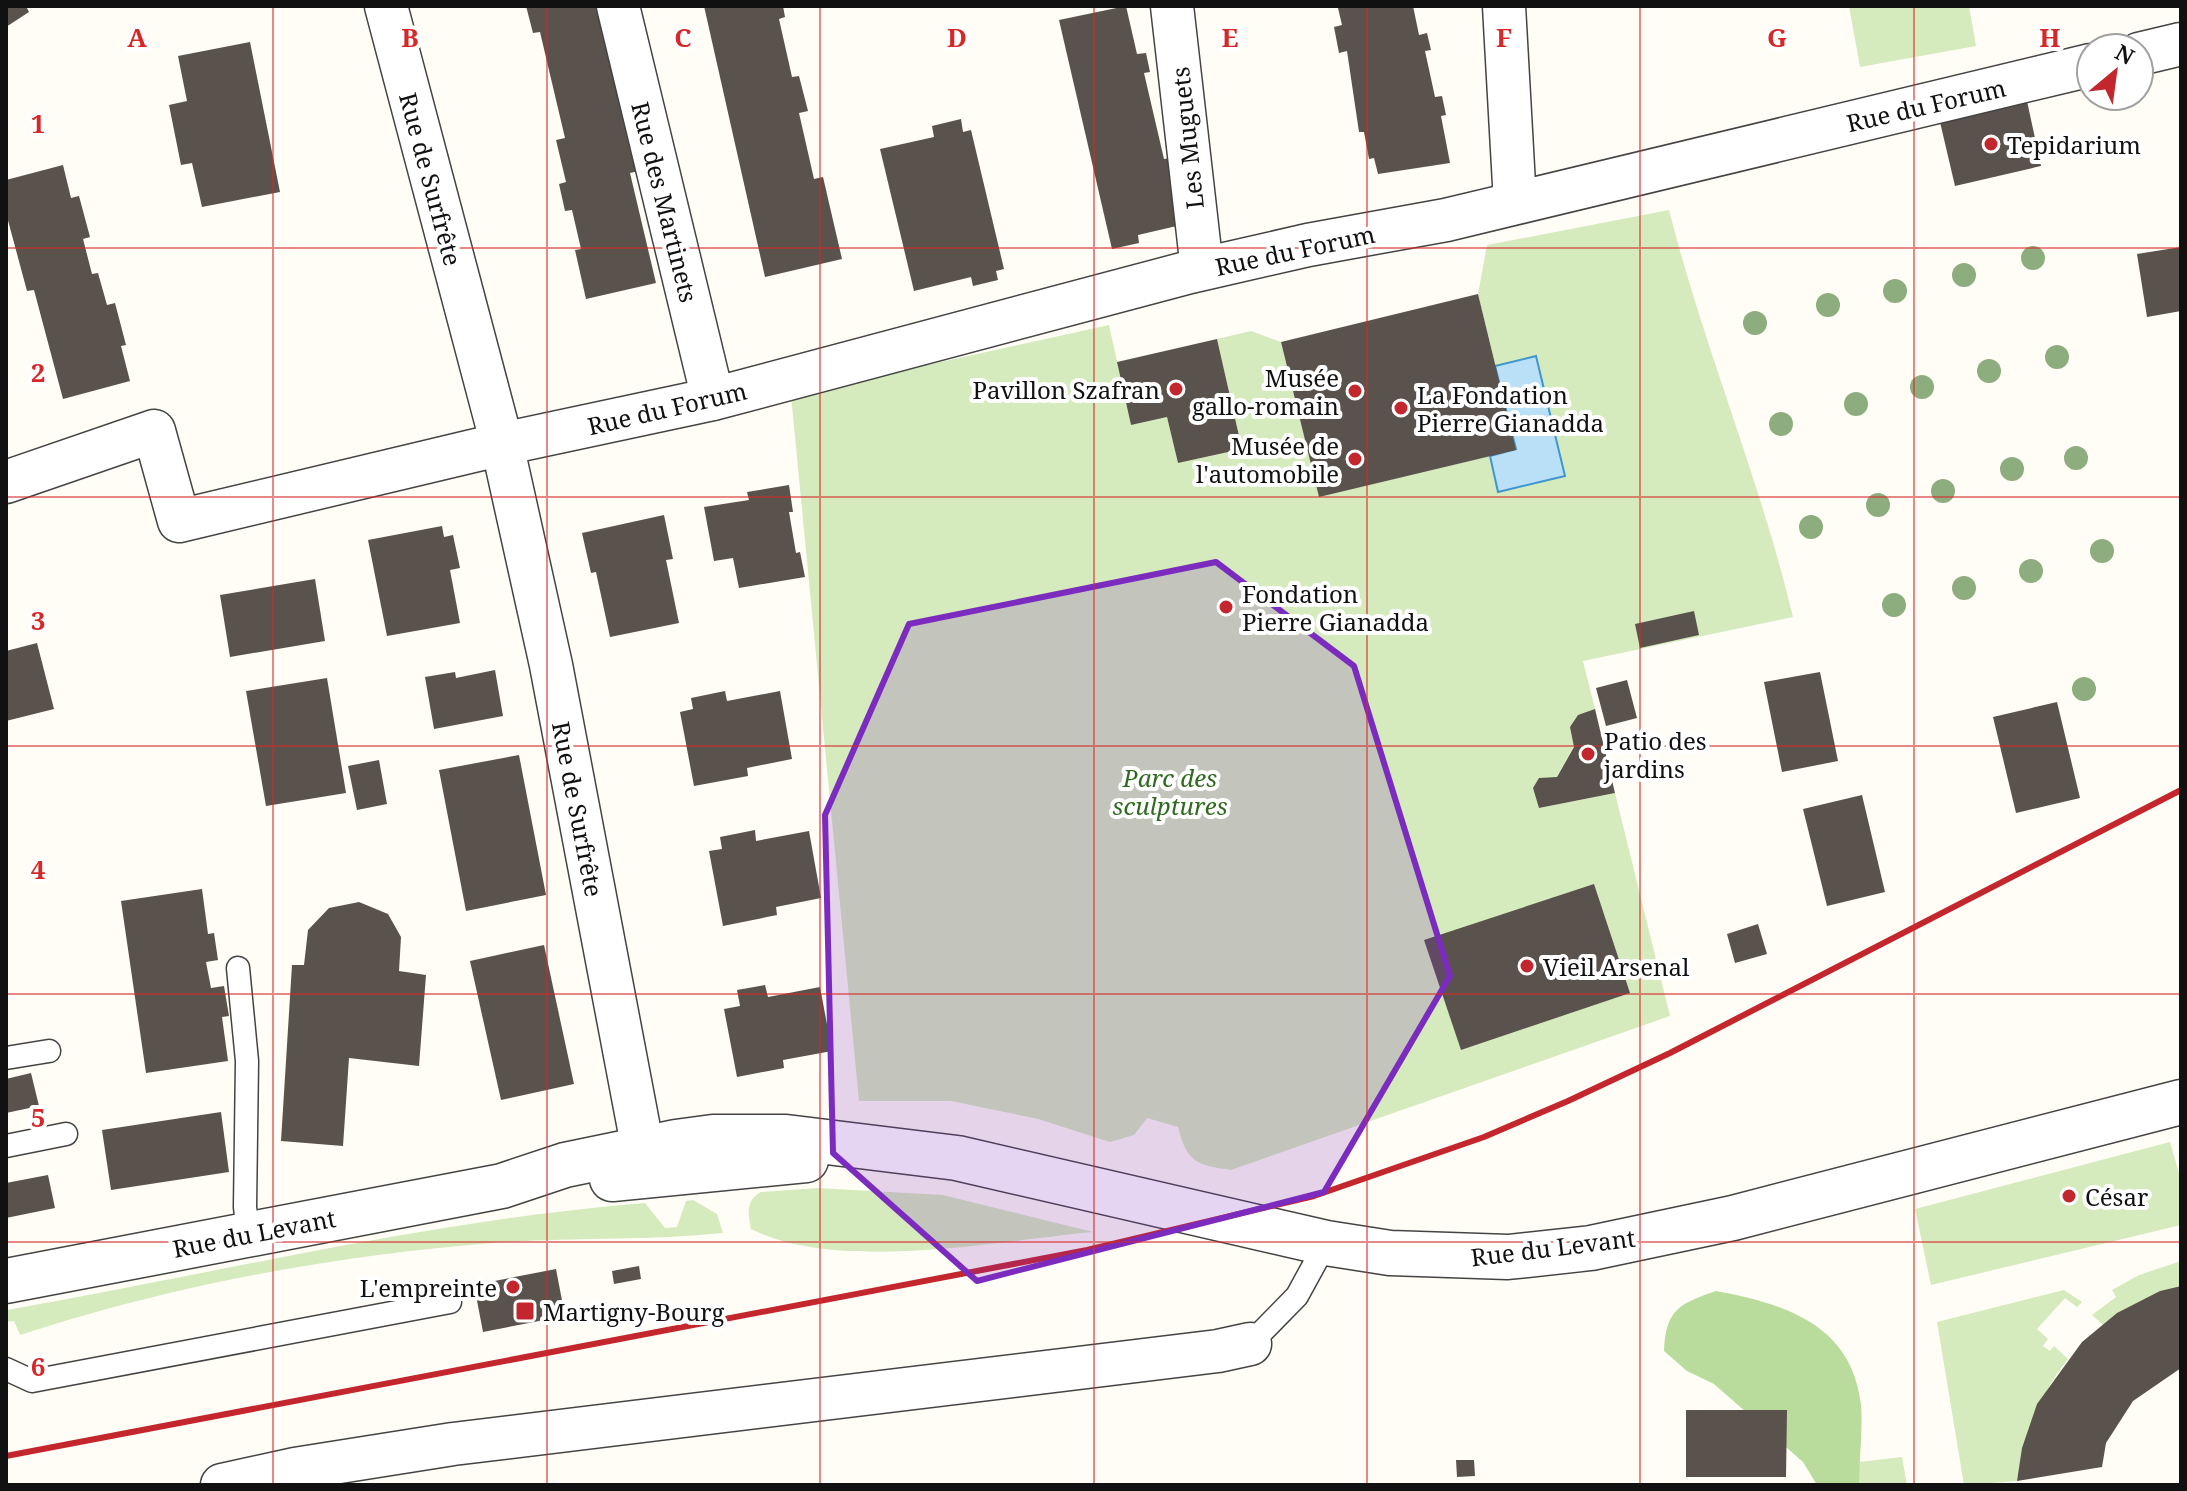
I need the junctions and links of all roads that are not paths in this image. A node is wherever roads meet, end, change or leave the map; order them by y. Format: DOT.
graph roads {
  1 [pos="386,6"];
  2 [pos="618,6"];
  3 [pos="1172,6"];
  4 [pos="1504,6"];
  5 [pos="2181,44"];
  6 [pos="2155,50"];
  7 [pos="2075,69"];
  8 [pos="1515,203"];
  9 [pos="1202,269"];
  10 [pos="713,399"];
  11 [pos="502,444"];
  12 [pos="6,482"];
  13 [pos="238,968"];
  14 [pos="49,1051"];
  15 [pos="6,1058"];
  16 [pos="2181,1102"];
  17 [pos="66,1134"];
  18 [pos="6,1146"];
  19 [pos="646,1162"];
  20 [pos="248,1233"];
  21 [pos="1326,1243"];
  22 [pos="6,1281"];
  23 [pos="450,1302"];
  24 [pos="1250,1344"];
  25 [pos="6,1369"];
  26 [pos="222,1485"];
  1 -- 11 [label="street, Rue de Surfrête"];
  2 -- 10 [label="street, Rue des Martinets"];
  3 -- 9 [label="street, Les Muguets"];
  4 -- 8 [label="street"];
  5 -- 6 [label="street"];
  7 -- 8 [label="street, Rue du Forum"];
  8 -- 9 [label="street, Rue du Forum"];
  9 -- 10 [label="street, Rue du Forum"];
  10 -- 11 [label="street, Rue du Forum"];
  11 -- 12 [label="street"];
  11 -- 19 [label="street, Rue de Surfrête"];
  13 -- 20 [label="lane"];
  14 -- 15 [label="lane"];
  16 -- 21 [label="street, Rue du Levant"];
  17 -- 18 [label="lane"];
  19 -- 20 [label="street, Rue du Levant"];
  19 -- 21 [label="street, Rue du Levant"];
  20 -- 22 [label="street, Rue du Levant"];
  21 -- 24 [label="lane"];
  23 -- 25 [label="lane"];
  24 -- 26 [label="street"];
}
